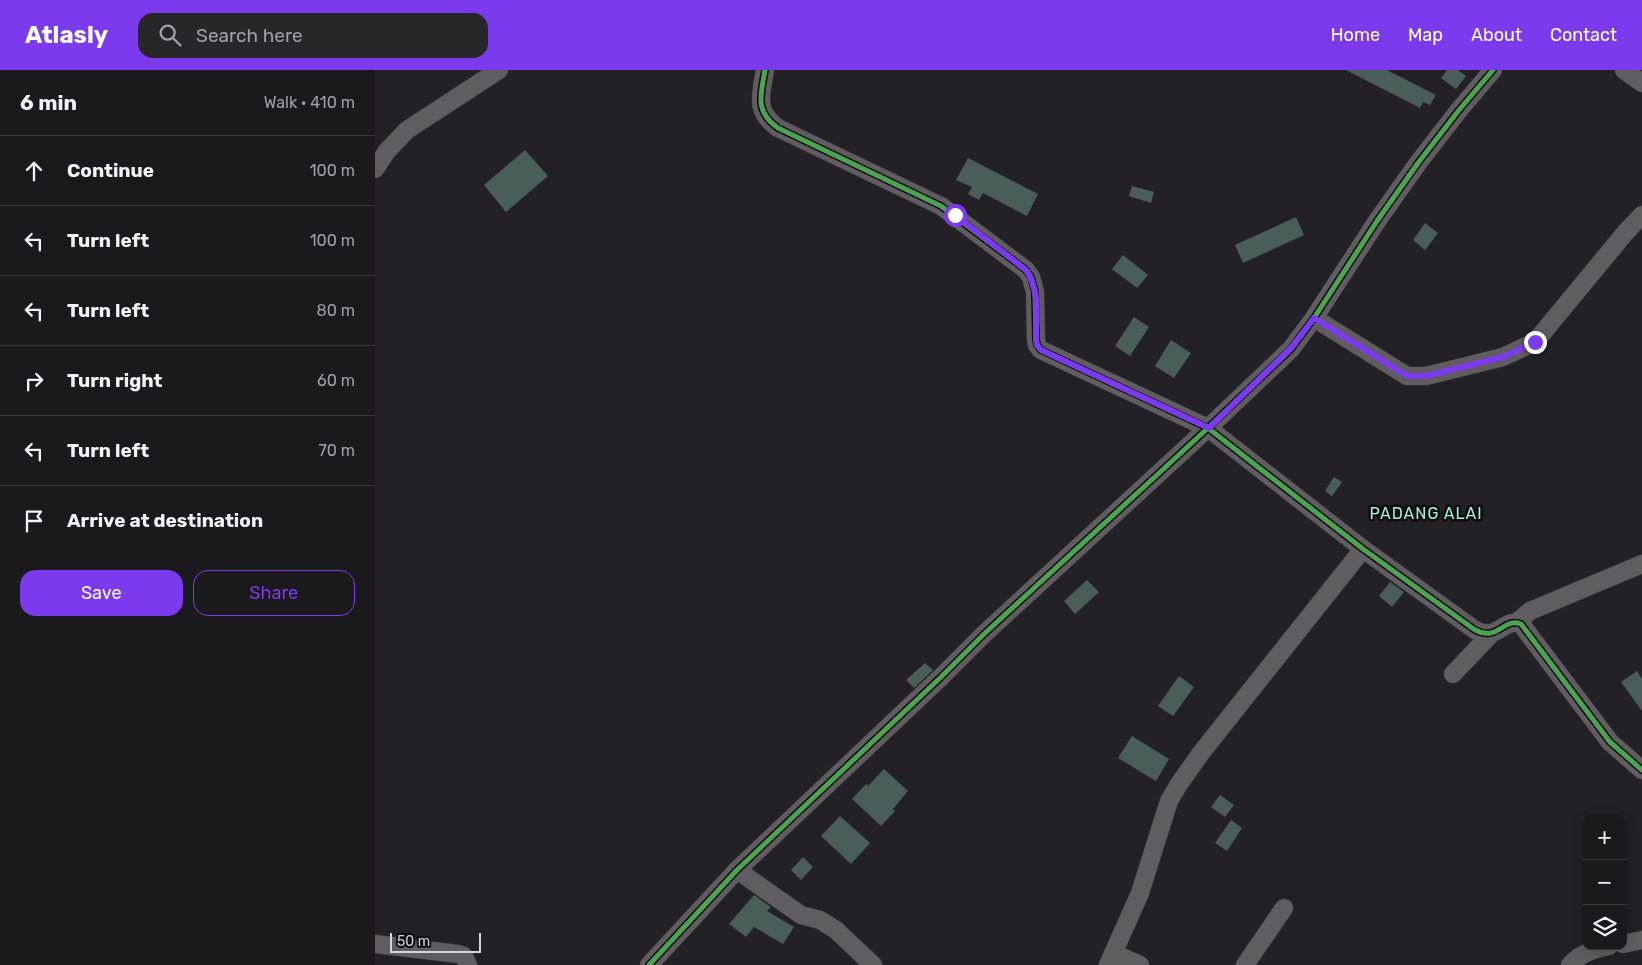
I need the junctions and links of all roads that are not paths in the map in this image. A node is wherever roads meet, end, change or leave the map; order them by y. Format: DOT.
graph roads {
  1 [pos="499,70"];
  2 [pos="765,70"];
  3 [pos="1493,70"];
  4 [pos="1624,70"];
  5 [pos="1642,83"];
  6 [pos="375,169"];
  7 [pos="1642,215"];
  8 [pos="1314,318"];
  9 [pos="1209,428"];
  10 [pos="1363,549"];
  11 [pos="1642,564"];
  12 [pos="1517,622"];
  13 [pos="1491,634"];
  14 [pos="1453,674"];
  15 [pos="1642,770"];
  16 [pos="737,870"];
  17 [pos="1284,908"];
  18 [pos="1642,940"];
  19 [pos="1627,943"];
  20 [pos="379,945"];
  21 [pos="1592,950"];
  22 [pos="1110,959"];
  23 [pos="468,965"];
  24 [pos="649,965"];
  25 [pos="873,965"];
  26 [pos="1140,965"];
  27 [pos="1245,965"];
  28 [pos="1570,965"];
  1 -- 6 [label="street"];
  2 -- 9 [label="street"];
  3 -- 8 [label="street"];
  4 -- 5 [label="street"];
  7 -- 8 [label="street"];
  8 -- 9 [label="street"];
  9 -- 10 [label="street"];
  9 -- 16 [label="street"];
  10 -- 13 [label="street"];
  10 -- 22 [label="street"];
  11 -- 12 [label="street"];
  12 -- 13 [label="street"];
  12 -- 15 [label="street"];
  13 -- 14 [label="street"];
  16 -- 24 [label="street"];
  16 -- 25 [label="street"];
  17 -- 27 [label="street"];
  18 -- 19 [label="street"];
  20 -- 23 [label="street"];
  21 -- 28 [label="street"];
  22 -- 26 [label="street"];
}
